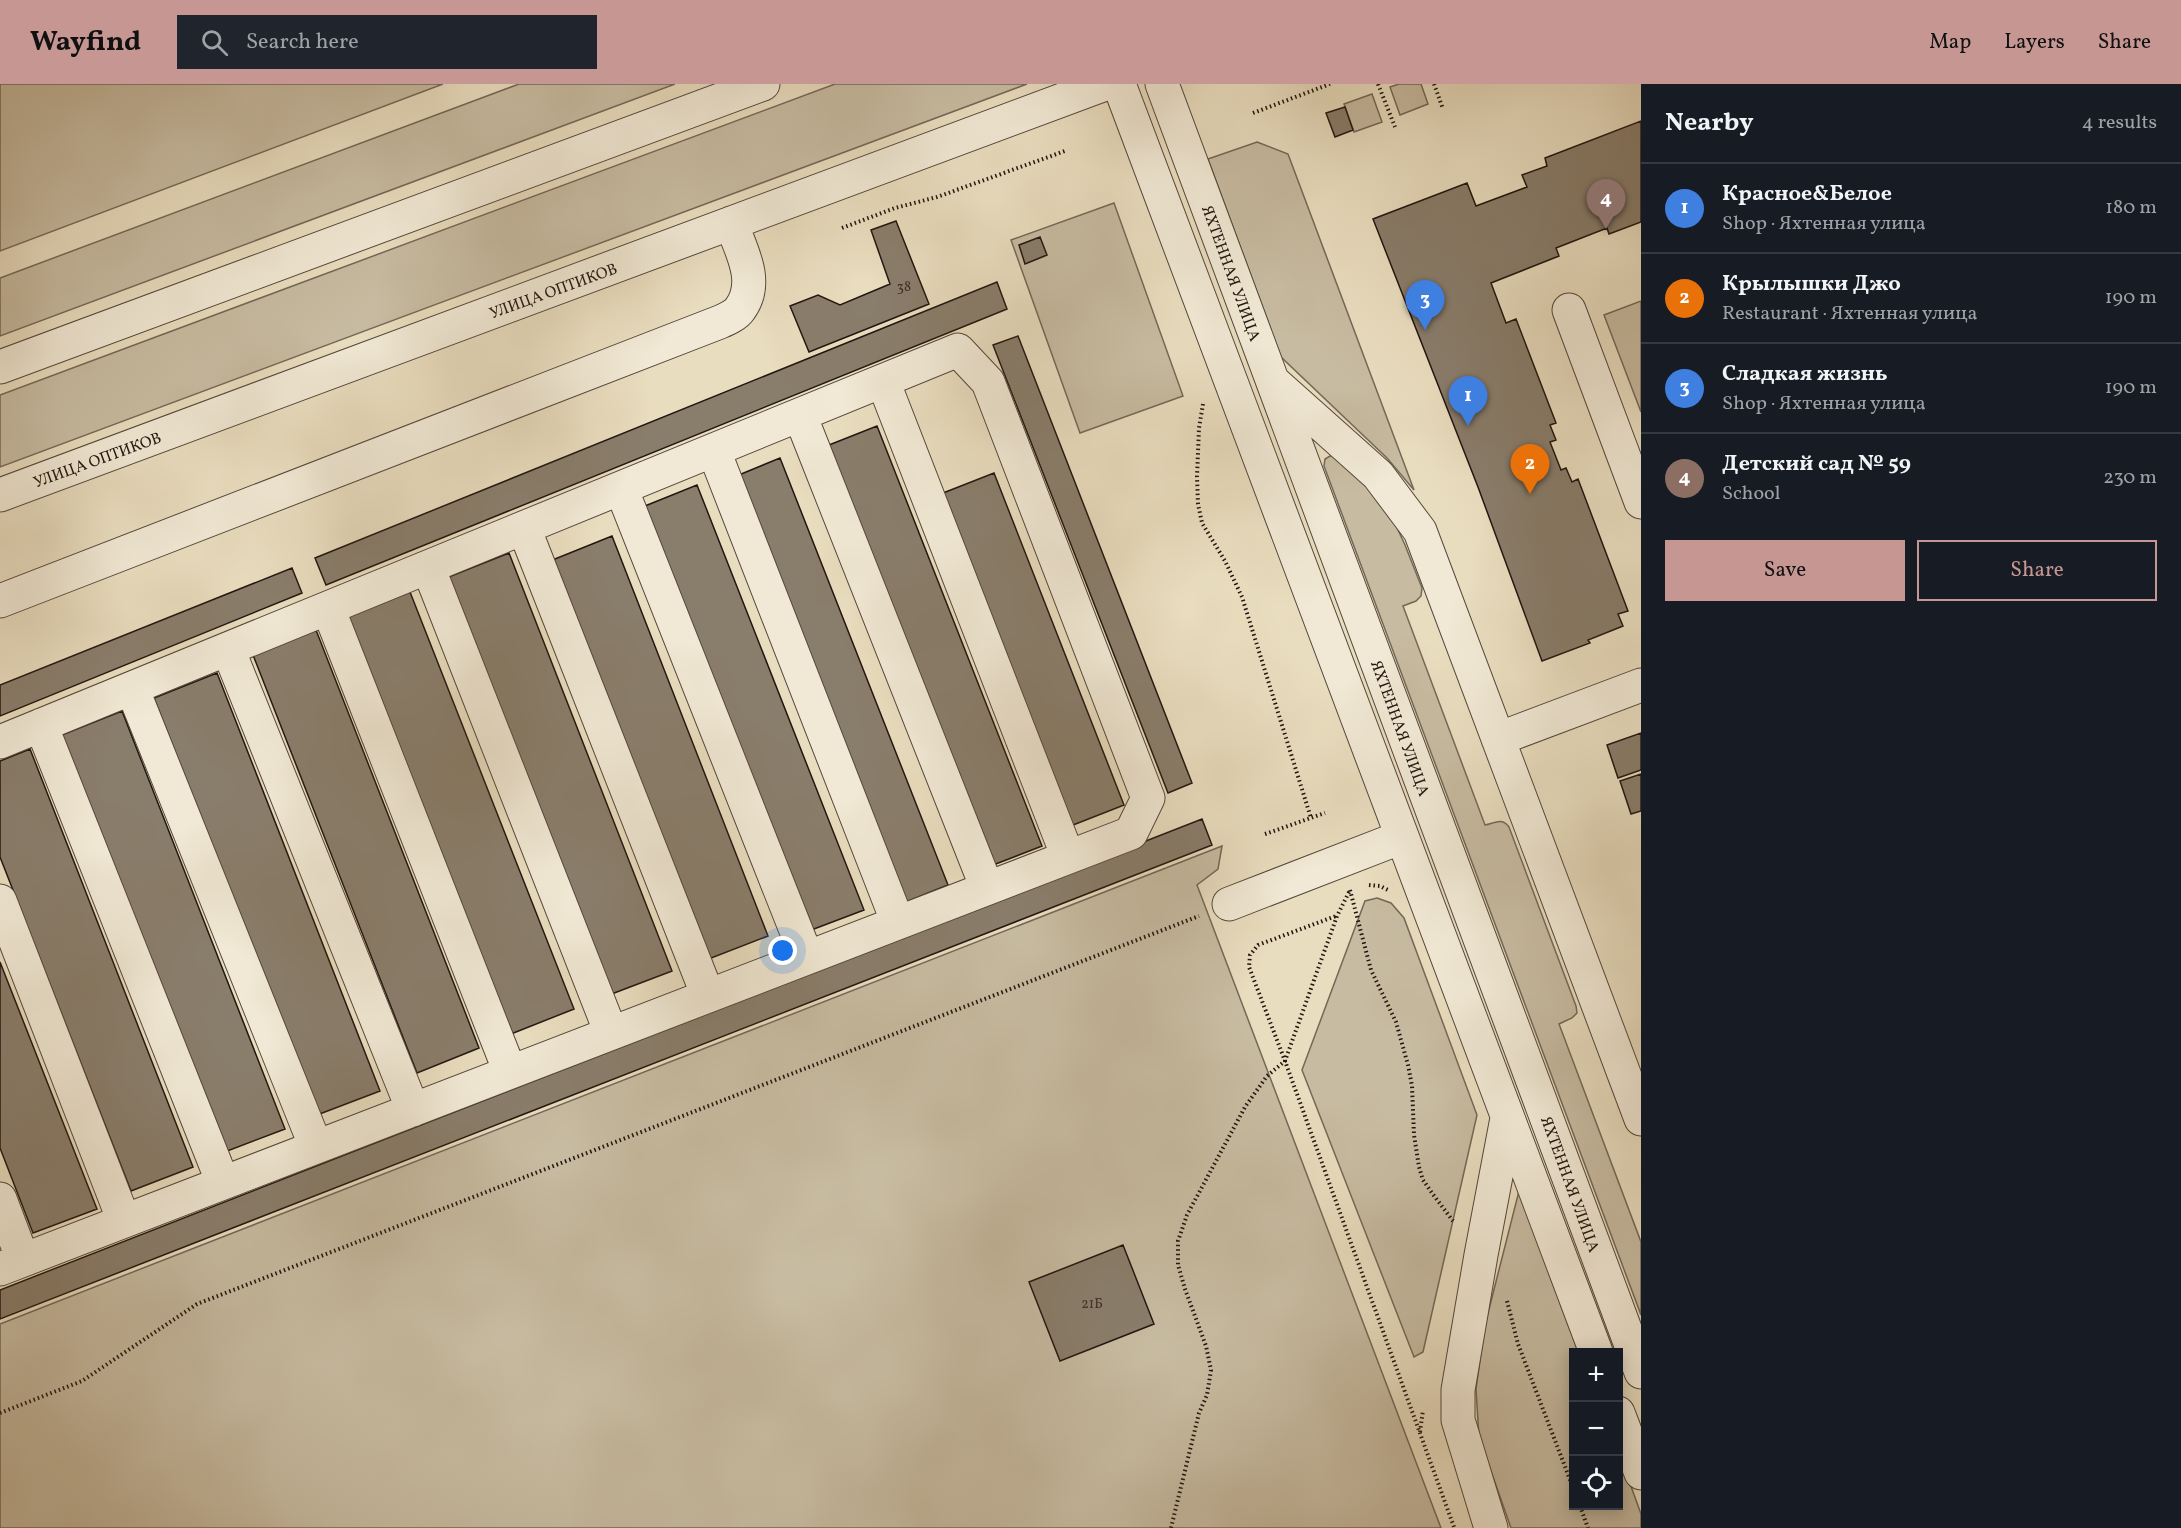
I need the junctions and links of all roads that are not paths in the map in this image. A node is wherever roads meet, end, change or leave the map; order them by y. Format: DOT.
graph roads {
  1 [pos="763,84"];
  2 [pos="1105,84"];
  3 [pos="1119,84"];
  4 [pos="1162,84"];
  5 [pos="731,223"];
  6 [pos="1569,310"];
  7 [pos="0,367"];
  8 [pos="1271,380"];
  9 [pos="883,381"];
  10 [pos="800,415"];
  11 [pos="714,451"];
  12 [pos="621,488"];
  13 [pos="0,495"];
  14 [pos="1641,502"];
  15 [pos="524,528"];
  16 [pos="428,567"];
  17 [pos="0,601"];
  18 [pos="328,608"];
  19 [pos="228,649"];
  20 [pos="1641,685"];
  21 [pos="132,688"];
  22 [pos="41,725"];
  23 [pos="1498,739"];
  24 [pos="0,742"];
  25 [pos="1402,837"];
  26 [pos="1068,857"];
  27 [pos="987,888"];
  28 [pos="0,901"];
  29 [pos="1229,904"];
  30 [pos="898,923"];
  31 [pos="807,958"];
  32 [pos="708,996"];
  33 [pos="611,1033"];
  34 [pos="1629,1049"];
  35 [pos="510,1072"];
  36 [pos="413,1110"];
  37 [pos="1508,1118"];
  38 [pos="1641,1119"];
  39 [pos="316,1147"];
  40 [pos="223,1183"];
  41 [pos="0,1198"];
  42 [pos="124,1221"];
  43 [pos="12,1264"];
  44 [pos="1594,1348"];
  45 [pos="1641,1372"];
  46 [pos="1623,1426"];
  47 [pos="1641,1473"];
  48 [pos="1491,1528"];
  1 -- 7 [label="street"];
  2 -- 5 [label="street, УЛИЦА ОПТИКОВ"];
  3 -- 25 [label="street"];
  4 -- 8 [label="street, ЯХТЕННАЯ УЛИЦА"];
  5 -- 13 [label="street, УЛИЦА ОПТИКОВ"];
  5 -- 17 [label="street"];
  6 -- 14 [label="street"];
  8 -- 23 [label="street"];
  8 -- 45 [label="street, ЯХТЕННАЯ УЛИЦА"];
  9 -- 10 [label="street"];
  9 -- 26 [label="street"];
  9 -- 26 [label="street"];
  10 -- 11 [label="street"];
  10 -- 27 [label="street"];
  11 -- 12 [label="street"];
  11 -- 30 [label="street"];
  12 -- 15 [label="street"];
  12 -- 31 [label="street"];
  15 -- 16 [label="street"];
  15 -- 32 [label="street"];
  16 -- 18 [label="street"];
  16 -- 33 [label="street"];
  18 -- 19 [label="street"];
  18 -- 35 [label="street"];
  19 -- 21 [label="street"];
  19 -- 36 [label="street"];
  20 -- 23 [label="street"];
  21 -- 22 [label="street"];
  21 -- 39 [label="street"];
  22 -- 24 [label="street"];
  22 -- 40 [label="street"];
  23 -- 34 [label="street"];
  25 -- 29 [label="street"];
  25 -- 37 [label="street"];
  26 -- 27 [label="street"];
  27 -- 30 [label="street"];
  28 -- 42 [label="street"];
  30 -- 31 [label="street"];
  31 -- 32 [label="street"];
  32 -- 33 [label="street"];
  33 -- 35 [label="street"];
  34 -- 38 [label="street"];
  35 -- 36 [label="street"];
  36 -- 39 [label="street"];
  37 -- 44 [label="street"];
  37 -- 48 [label="street"];
  39 -- 40 [label="street"];
  40 -- 42 [label="street"];
  41 -- 43 [label="street"];
  42 -- 43 [label="street"];
  46 -- 47 [label="street"];
}
